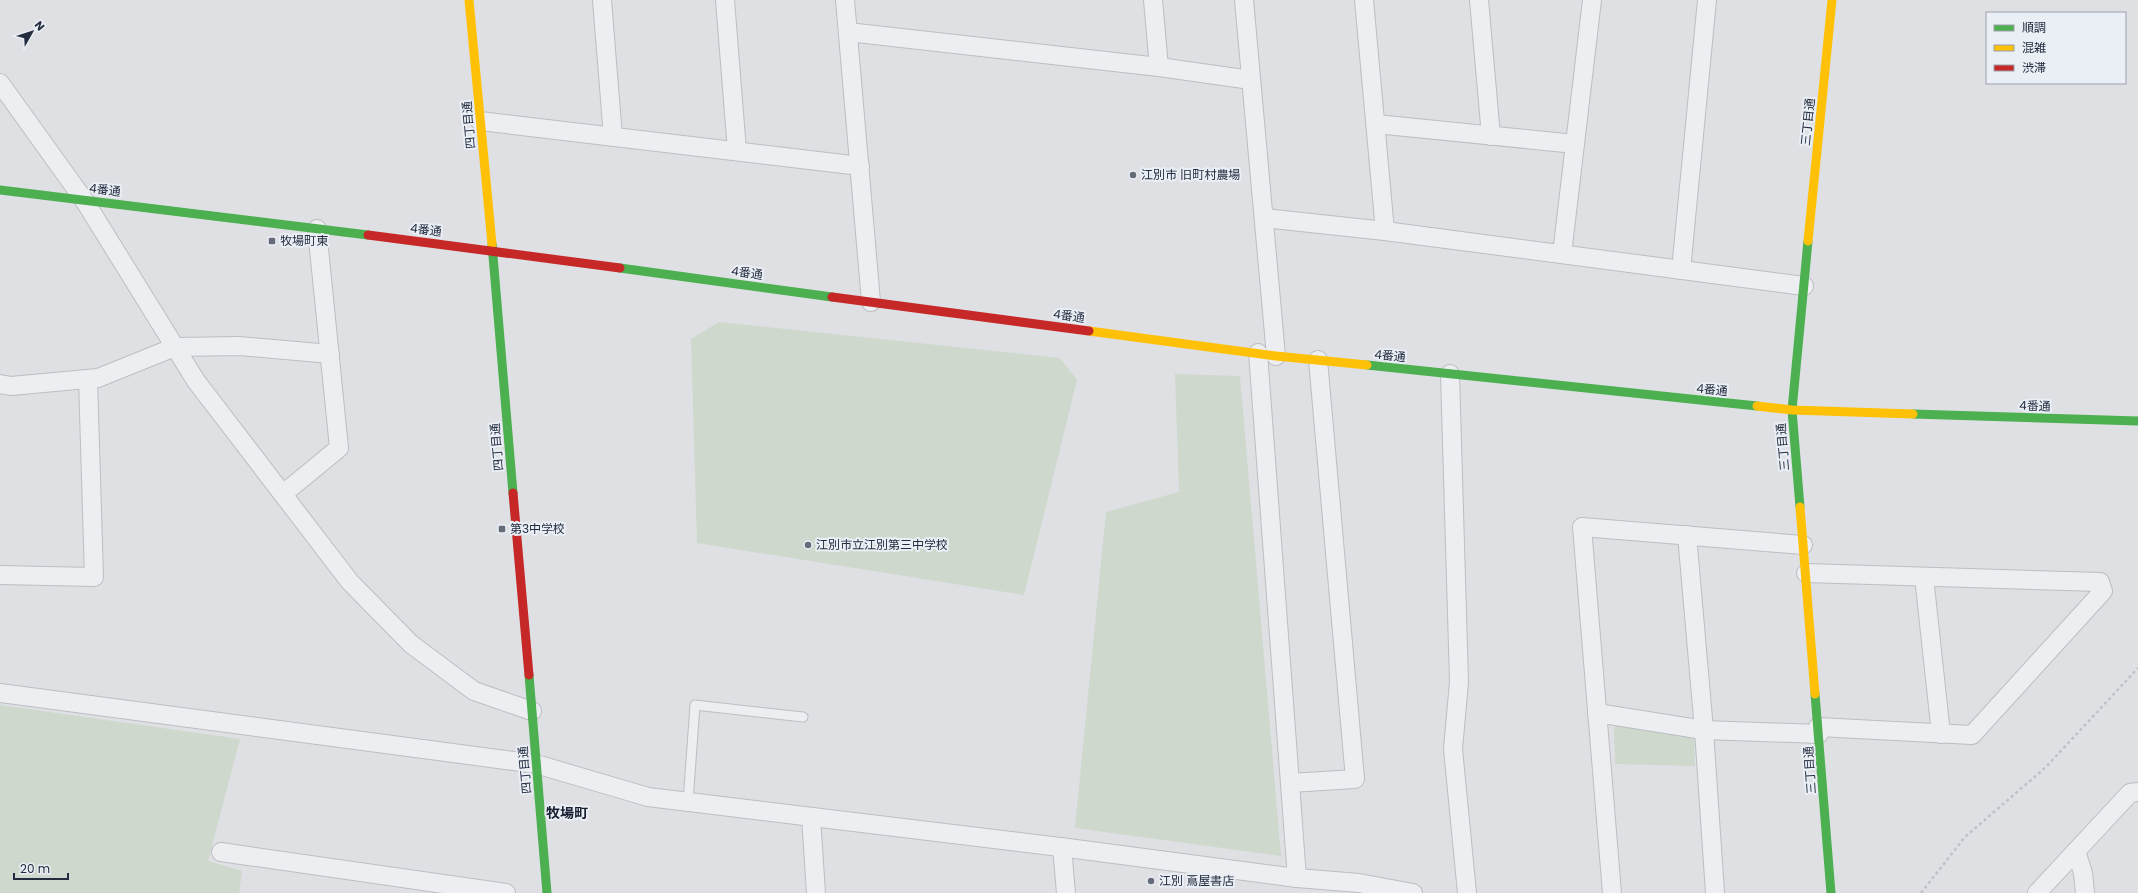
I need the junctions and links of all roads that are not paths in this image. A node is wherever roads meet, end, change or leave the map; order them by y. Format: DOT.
graph roads {
  1 [pos="469,0"];
  2 [pos="602,0"];
  3 [pos="724,0"];
  4 [pos="846,0"];
  5 [pos="1153,0"];
  6 [pos="1244,0"];
  7 [pos="1364,0"];
  8 [pos="1479,0"];
  9 [pos="1592,0"];
  10 [pos="1706,0"];
  11 [pos="1832,0"];
  12 [pos="848,32"];
  13 [pos="1159,67"];
  14 [pos="1251,80"];
  15 [pos="0,83"];
  16 [pos="480,121"];
  17 [pos="1376,124"];
  18 [pos="1491,136"];
  19 [pos="613,137"];
  20 [pos="1575,144"];
  21 [pos="737,151"];
  22 [pos="860,166"];
  23 [pos="0,190"];
  24 [pos="84,200"];
  25 [pos="1264,218"];
  26 [pos="317,229"];
  27 [pos="1386,231"];
  28 [pos="493,251"];
  29 [pos="1562,254"];
  30 [pos="1681,270"];
  31 [pos="1804,286"];
  32 [pos="871,302"];
  33 [pos="175,347"];
  34 [pos="1258,353"];
  35 [pos="330,354"];
  36 [pos="1276,356"];
  37 [pos="1318,360"];
  38 [pos="1450,374"];
  39 [pos="88,379"];
  40 [pos="0,384"];
  41 [pos="1792,410"];
  42 [pos="2138,421"];
  43 [pos="283,494"];
  44 [pos="1688,535"];
  45 [pos="1803,545"];
  46 [pos="1806,573"];
  47 [pos="0,575"];
  48 [pos="1924,577"];
  49 [pos="0,693"];
  50 [pos="532,710"];
  51 [pos="1597,713"];
  52 [pos="803,717"];
  53 [pos="1704,730"];
  54 [pos="1818,731"];
  55 [pos="1941,734"];
  56 [pos="536,764"];
  57 [pos="1290,783"];
  58 [pos="2138,792"];
  59 [pos="688,802"];
  60 [pos="811,817"];
  61 [pos="1062,847"];
  62 [pos="2076,851"];
  63 [pos="222,852"];
  64 [pos="1297,878"];
  65 [pos="1358,888"];
  66 [pos="506,893"];
  67 [pos="547,893"];
  68 [pos="816,893"];
  69 [pos="1066,893"];
  70 [pos="1413,893"];
  71 [pos="1467,893"];
  72 [pos="1612,893"];
  73 [pos="1715,893"];
  74 [pos="1831,893"];
  75 [pos="2037,893"];
  76 [pos="2086,893"];
  1 -- 16 [label="street, 四丁目通"];
  2 -- 19 [label="street"];
  3 -- 21 [label="street"];
  4 -- 12 [label="street"];
  5 -- 13 [label="street"];
  6 -- 14 [label="street"];
  7 -- 17 [label="street"];
  8 -- 18 [label="street"];
  9 -- 20 [label="street"];
  10 -- 30 [label="street"];
  11 -- 31 [label="street, 三丁目通"];
  12 -- 13 [label="street"];
  12 -- 22 [label="street"];
  13 -- 14 [label="street"];
  14 -- 25 [label="street"];
  15 -- 24 [label="street"];
  16 -- 19 [label="street"];
  16 -- 28 [label="street, 四丁目通"];
  17 -- 18 [label="street"];
  17 -- 27 [label="street"];
  18 -- 20 [label="street"];
  19 -- 21 [label="street"];
  20 -- 29 [label="street"];
  21 -- 22 [label="street"];
  22 -- 32 [label="street"];
  23 -- 24 [label="street, 4番通"];
  24 -- 26 [label="street, 4番通"];
  24 -- 33 [label="street"];
  25 -- 27 [label="street"];
  25 -- 36 [label="street"];
  26 -- 28 [label="street, 4番通"];
  26 -- 35 [label="street"];
  27 -- 29 [label="street"];
  28 -- 32 [label="street, 4番通"];
  28 -- 50 [label="street, 四丁目通"];
  29 -- 30 [label="street"];
  30 -- 31 [label="street"];
  31 -- 41 [label="street, 三丁目通"];
  32 -- 34 [label="street, 4番通"];
  33 -- 35 [label="street"];
  33 -- 39 [label="street"];
  33 -- 43 [label="street"];
  34 -- 36 [label="street, 4番通"];
  34 -- 57 [label="street"];
  35 -- 43 [label="street"];
  36 -- 37 [label="street, 4番通"];
  37 -- 38 [label="street, 4番通"];
  37 -- 57 [label="street"];
  38 -- 41 [label="street, 4番通"];
  38 -- 71 [label="street"];
  39 -- 40 [label="street"];
  39 -- 47 [label="street"];
  41 -- 42 [label="street, 4番通"];
  41 -- 45 [label="street, 三丁目通"];
  43 -- 50 [label="street"];
  44 -- 45 [label="street"];
  44 -- 51 [label="street"];
  44 -- 53 [label="street"];
  45 -- 46 [label="street, 三丁目通"];
  46 -- 48 [label="street"];
  46 -- 54 [label="street, 三丁目通"];
  48 -- 55 [label="street"];
  48 -- 55 [label="street"];
  49 -- 56 [label="street"];
  50 -- 56 [label="street, 四丁目通"];
  51 -- 53 [label="street"];
  51 -- 72 [label="street"];
  52 -- 59 [label="lane"];
  53 -- 54 [label="street"];
  53 -- 73 [label="street"];
  54 -- 55 [label="street"];
  54 -- 74 [label="street, 三丁目通"];
  56 -- 59 [label="street"];
  56 -- 67 [label="street, 四丁目通"];
  57 -- 64 [label="street"];
  58 -- 62 [label="street"];
  59 -- 60 [label="street"];
  60 -- 61 [label="street"];
  60 -- 68 [label="street"];
  61 -- 64 [label="street"];
  61 -- 69 [label="street"];
  62 -- 75 [label="street"];
  62 -- 76 [label="street"];
  63 -- 66 [label="street"];
  64 -- 65 [label="street"];
  65 -- 70 [label="street"];
}
